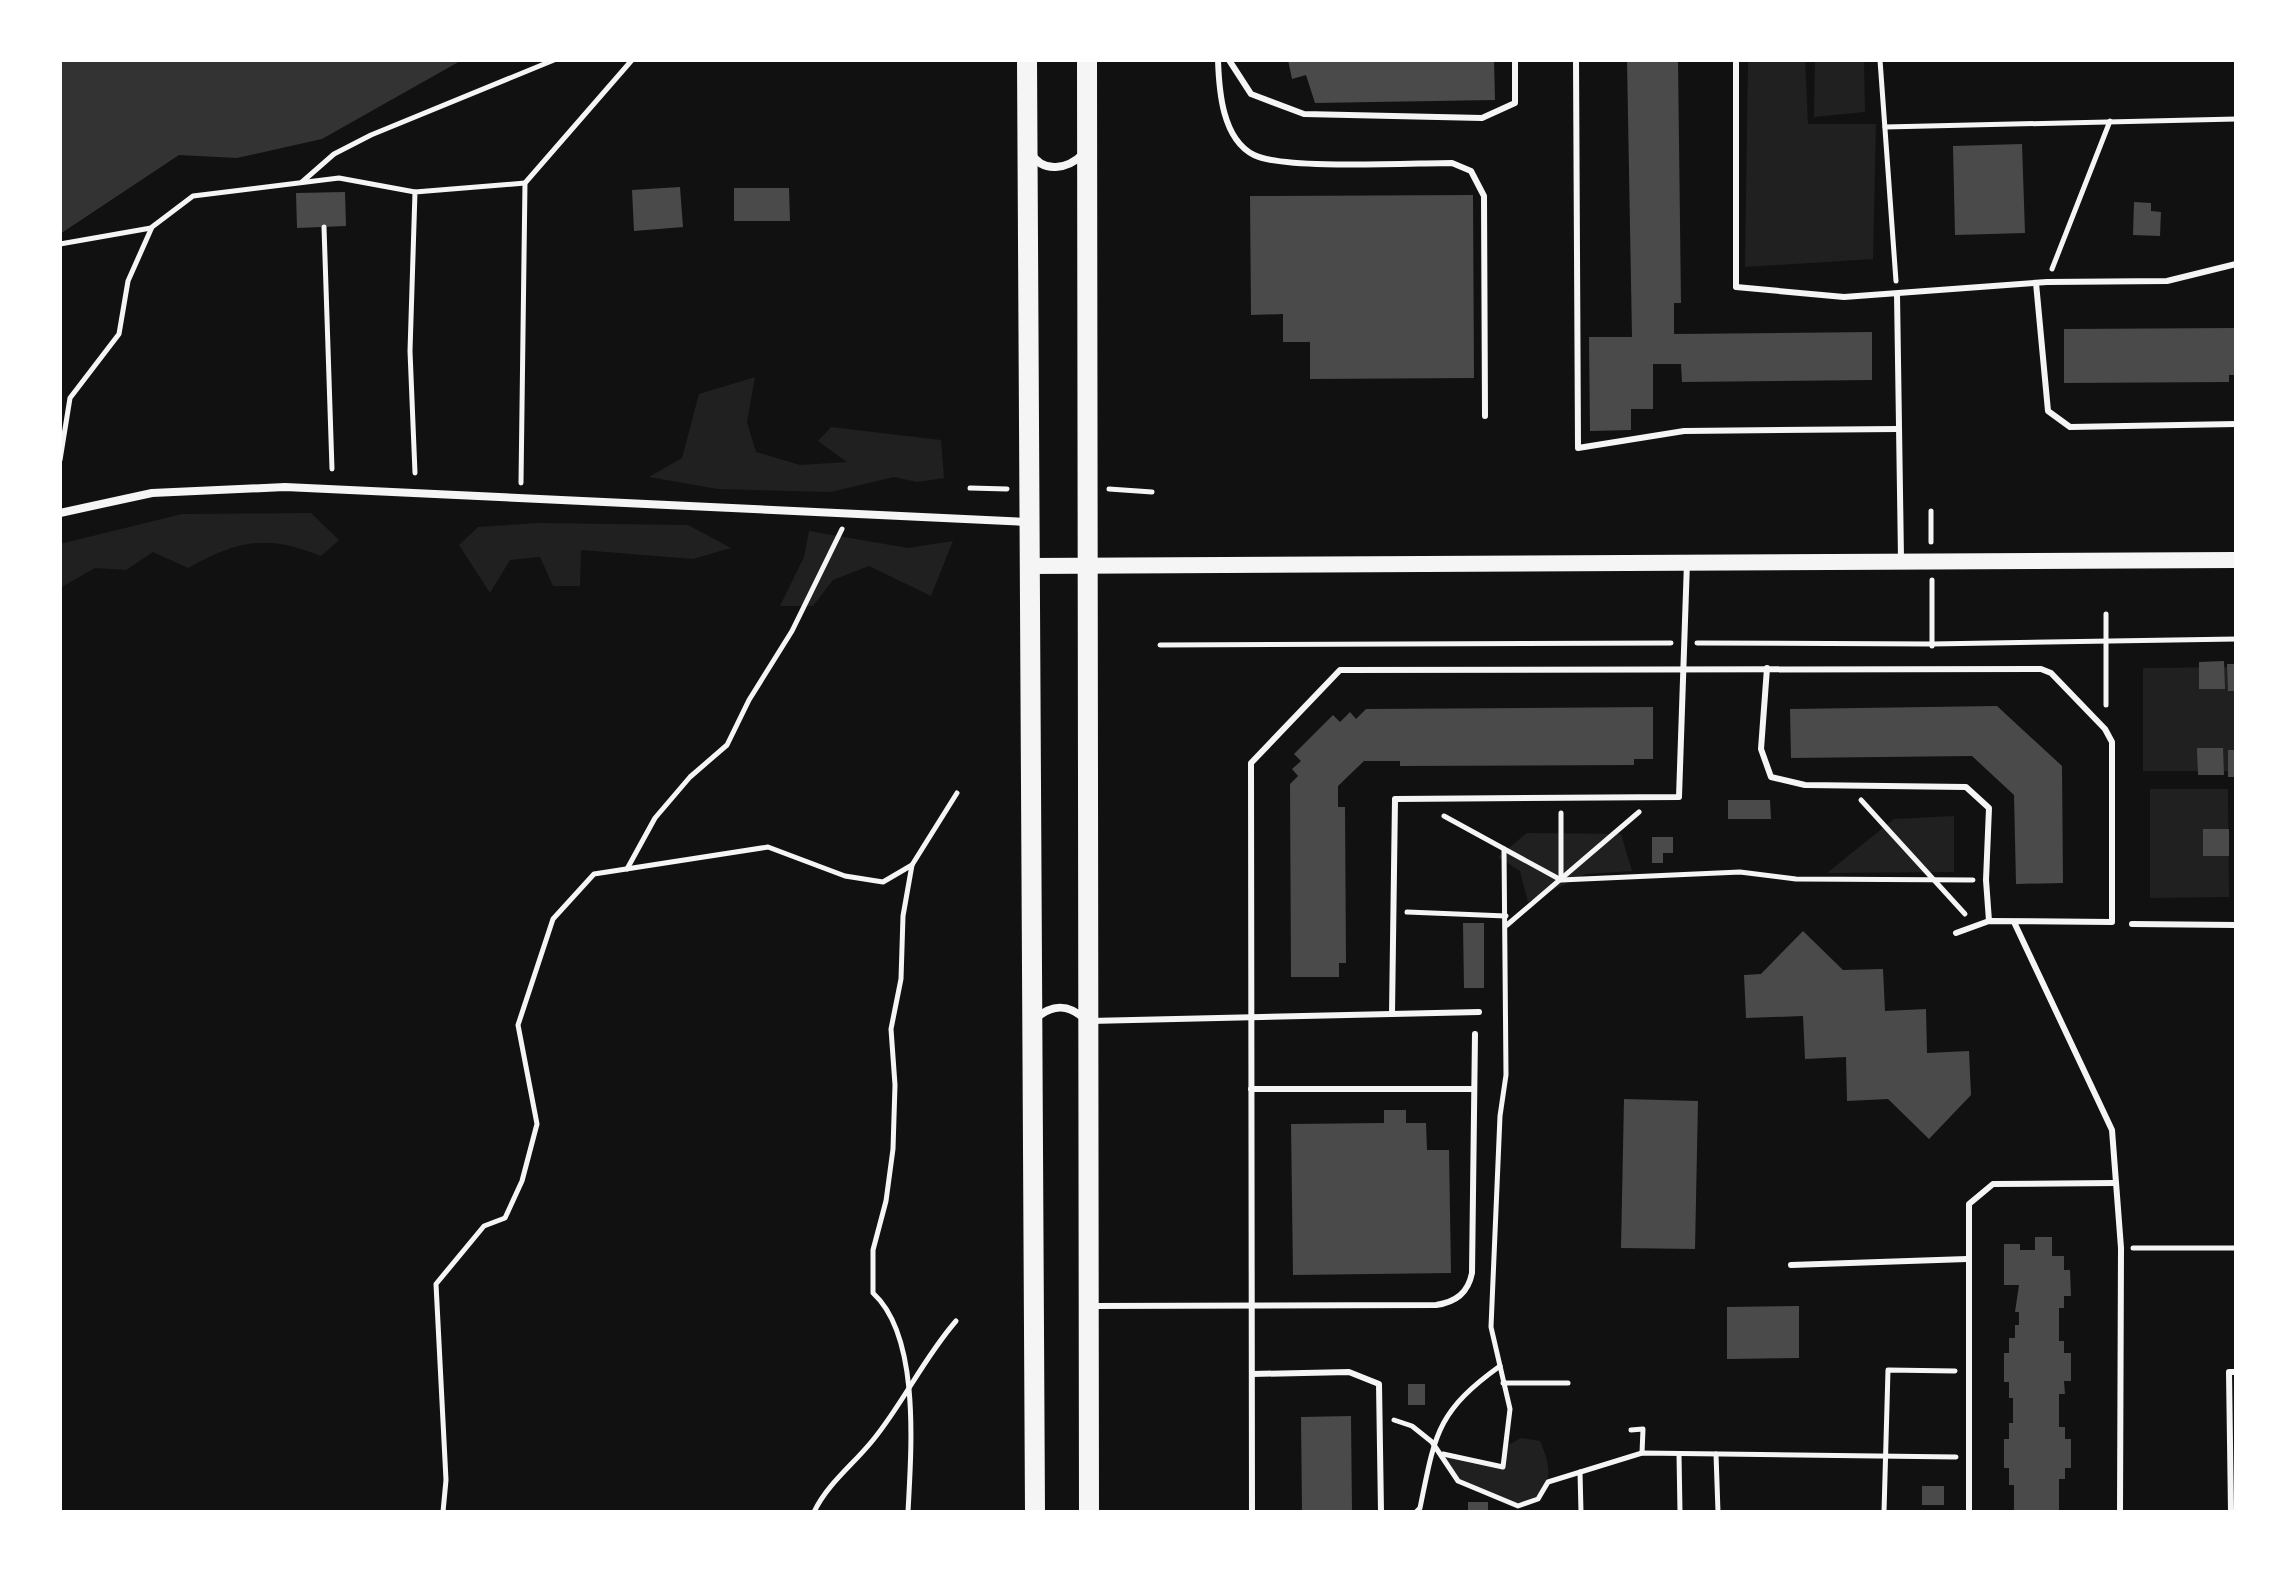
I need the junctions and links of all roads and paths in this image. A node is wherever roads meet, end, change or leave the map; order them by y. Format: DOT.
graph roads {
  1 [pos="554,60"];
  2 [pos="632,60"];
  3 [pos="1027,60"];
  4 [pos="1087,60"];
  5 [pos="1218,60"];
  6 [pos="1229,60"];
  7 [pos="1515,60"];
  8 [pos="1576,60"];
  9 [pos="1736,60"];
  10 [pos="1880,60"];
  11 [pos="2236,119"];
  12 [pos="2110,121"];
  13 [pos="1885,127"];
  14 [pos="1028,149"];
  15 [pos="1085,152"];
  16 [pos="302,182"];
  17 [pos="525,183"];
  18 [pos="415,192"];
  19 [pos="152,227"];
  20 [pos="324,227"];
  21 [pos="60,244"];
  22 [pos="2236,264"];
  23 [pos="2047,282"];
  24 [pos="2036,283"];
  25 [pos="1897,294"];
  26 [pos="1485,416"];
  27 [pos="2236,424"];
  28 [pos="1898,429"];
  29 [pos="60,460"];
  30 [pos="332,469"];
  31 [pos="415,473"];
  32 [pos="970,488"];
  33 [pos="1030,489"];
  34 [pos="1087,489"];
  35 [pos="1152,492"];
  36 [pos="520,497"];
  37 [pos="1931,511"];
  38 [pos="60,513"];
  39 [pos="850,514"];
  40 [pos="1030,522"];
  41 [pos="2236,560"];
  42 [pos="1901,561"];
  43 [pos="1931,561"];
  44 [pos="1687,562"];
  45 [pos="1030,566"];
  46 [pos="1086,566"];
  47 [pos="2106,614"];
  48 [pos="1767,668"];
  49 [pos="1932,668"];
  50 [pos="1685,669"];
  51 [pos="2105,729"];
  52 [pos="1848,786"];
  53 [pos="957,793"];
  54 [pos="1561,798"];
  55 [pos="1656,798"];
  56 [pos="1413,799"];
  57 [pos="1504,849"];
  58 [pos="912,865"];
  59 [pos="627,870"];
  60 [pos="1561,880"];
  61 [pos="1934,880"];
  62 [pos="1986,880"];
  63 [pos="1393,912"];
  64 [pos="1506,916"];
  65 [pos="1989,921"];
  66 [pos="2014,922"];
  67 [pos="1973,924"];
  68 [pos="2132,924"];
  69 [pos="2236,925"];
  70 [pos="1506,926"];
  71 [pos="1956,933"];
  72 [pos="1479,1012"];
  73 [pos="1392,1013"];
  74 [pos="1251,1017"];
  75 [pos="1087,1021"];
  76 [pos="1032,1022"];
  77 [pos="1475,1034"];
  78 [pos="1251,1089"];
  79 [pos="1473,1089"];
  80 [pos="2114,1183"];
  81 [pos="2121,1248"];
  82 [pos="2236,1248"];
  83 [pos="1967,1259"];
  84 [pos="1791,1265"];
  85 [pos="1252,1304"];
  86 [pos="1088,1306"];
  87 [pos="956,1321"];
  88 [pos="1500,1366"];
  89 [pos="1968,1371"];
  90 [pos="2236,1372"];
  91 [pos="1252,1374"];
  92 [pos="1503,1383"];
  93 [pos="1568,1383"];
  94 [pos="909,1384"];
  95 [pos="1382,1416"];
  96 [pos="1631,1430"];
  97 [pos="1432,1442"];
  98 [pos="1642,1453"];
  99 [pos="1443,1454"];
  100 [pos="1679,1454"];
  101 [pos="1716,1454"];
  102 [pos="1885,1455"];
  103 [pos="1970,1458"];
  104 [pos="1580,1472"];
  105 [pos="443,1512"];
  106 [pos="814,1512"];
  107 [pos="908,1512"];
  108 [pos="1035,1512"];
  109 [pos="1089,1512"];
  110 [pos="1252,1512"];
  111 [pos="1381,1512"];
  112 [pos="1416,1512"];
  113 [pos="1581,1512"];
  114 [pos="1680,1512"];
  115 [pos="1718,1512"];
  116 [pos="1884,1512"];
  117 [pos="1969,1512"];
  118 [pos="2120,1512"];
  119 [pos="2231,1512"];
  1 -- 16 [label="path"];
  2 -- 17 [label="path"];
  3 -- 14 [label="main road"];
  4 -- 15 [label="main road"];
  5 -- 26 [label="lane"];
  6 -- 7 [label="lane"];
  8 -- 28 [label="lane"];
  9 -- 25 [label="lane"];
  10 -- 13 [label="path"];
  11 -- 12 [label="path"];
  12 -- 13 [label="path"];
  12 -- 23 [label="path"];
  13 -- 25 [label="path"];
  14 -- 15 [label="street"];
  14 -- 33 [label="main road"];
  15 -- 34 [label="main road"];
  16 -- 18 [label="path"];
  16 -- 19 [label="path"];
  17 -- 18 [label="path"];
  17 -- 36 [label="path"];
  18 -- 31 [label="path"];
  19 -- 21 [label="path"];
  19 -- 29 [label="path"];
  20 -- 30 [label="path"];
  22 -- 23 [label="lane"];
  23 -- 24 [label="lane"];
  24 -- 25 [label="lane"];
  24 -- 27 [label="lane"];
  25 -- 28 [label="lane"];
  28 -- 42 [label="lane"];
  32 -- 33 [label="path"];
  33 -- 40 [label="main road"];
  34 -- 35 [label="path"];
  34 -- 46 [label="main road"];
  36 -- 38 [label="street"];
  36 -- 39 [label="street"];
  37 -- 43 [label="path"];
  39 -- 40 [label="street"];
  39 -- 59 [label="path"];
  40 -- 45 [label="main road"];
  41 -- 43 [label="main road"];
  42 -- 43 [label="main road"];
  42 -- 44 [label="main road"];
  43 -- 49 [label="path"];
  44 -- 46 [label="main road"];
  44 -- 50 [label="lane"];
  45 -- 46 [label="main road"];
  45 -- 76 [label="main road"];
  46 -- 75 [label="main road"];
  47 -- 51 [label="path"];
  48 -- 49 [label="lane"];
  48 -- 50 [label="lane"];
  48 -- 52 [label="lane"];
  49 -- 51 [label="lane"];
  50 -- 55 [label="lane"];
  50 -- 74 [label="lane"];
  51 -- 66 [label="lane"];
  52 -- 61 [label="path"];
  52 -- 62 [label="lane"];
  53 -- 58 [label="path"];
  54 -- 55 [label="lane"];
  54 -- 56 [label="lane"];
  54 -- 60 [label="path"];
  55 -- 60 [label="path"];
  56 -- 57 [label="path"];
  56 -- 63 [label="lane"];
  57 -- 60 [label="path"];
  57 -- 64 [label="path"];
  58 -- 59 [label="path"];
  58 -- 94 [label="path"];
  59 -- 105 [label="path"];
  60 -- 61 [label="path"];
  60 -- 70 [label="path"];
  61 -- 62 [label="path"];
  61 -- 67 [label="path"];
  62 -- 65 [label="lane"];
  63 -- 64 [label="path"];
  63 -- 73 [label="lane"];
  64 -- 70 [label="path"];
  65 -- 66 [label="lane"];
  65 -- 67 [label="lane"];
  66 -- 80 [label="lane"];
  67 -- 71 [label="lane"];
  68 -- 69 [label="lane"];
  70 -- 88 [label="path"];
  72 -- 73 [label="lane"];
  73 -- 74 [label="lane"];
  74 -- 75 [label="lane"];
  74 -- 78 [label="lane"];
  75 -- 76 [label="street"];
  75 -- 86 [label="main road"];
  76 -- 108 [label="main road"];
  77 -- 79 [label="lane"];
  78 -- 79 [label="lane"];
  78 -- 85 [label="lane"];
  79 -- 85 [label="lane"];
  80 -- 81 [label="lane"];
  80 -- 83 [label="lane"];
  81 -- 82 [label="path"];
  81 -- 118 [label="lane"];
  83 -- 84 [label="lane"];
  83 -- 89 [label="lane"];
  85 -- 86 [label="lane"];
  85 -- 91 [label="lane"];
  86 -- 109 [label="main road"];
  87 -- 94 [label="path"];
  88 -- 92 [label="path"];
  88 -- 97 [label="path"];
  89 -- 102 [label="path"];
  89 -- 103 [label="lane"];
  90 -- 119 [label="lane"];
  91 -- 95 [label="lane"];
  91 -- 110 [label="lane"];
  92 -- 93 [label="path"];
  92 -- 99 [label="path"];
  94 -- 106 [label="path"];
  94 -- 107 [label="path"];
  95 -- 97 [label="path"];
  95 -- 111 [label="lane"];
  96 -- 98 [label="path"];
  97 -- 99 [label="path"];
  97 -- 112 [label="path"];
  98 -- 100 [label="path"];
  98 -- 104 [label="path"];
  99 -- 104 [label="path"];
  100 -- 101 [label="path"];
  100 -- 114 [label="path"];
  101 -- 102 [label="path"];
  101 -- 115 [label="path"];
  102 -- 103 [label="path"];
  102 -- 116 [label="path"];
  103 -- 117 [label="lane"];
  104 -- 113 [label="path"];
}
